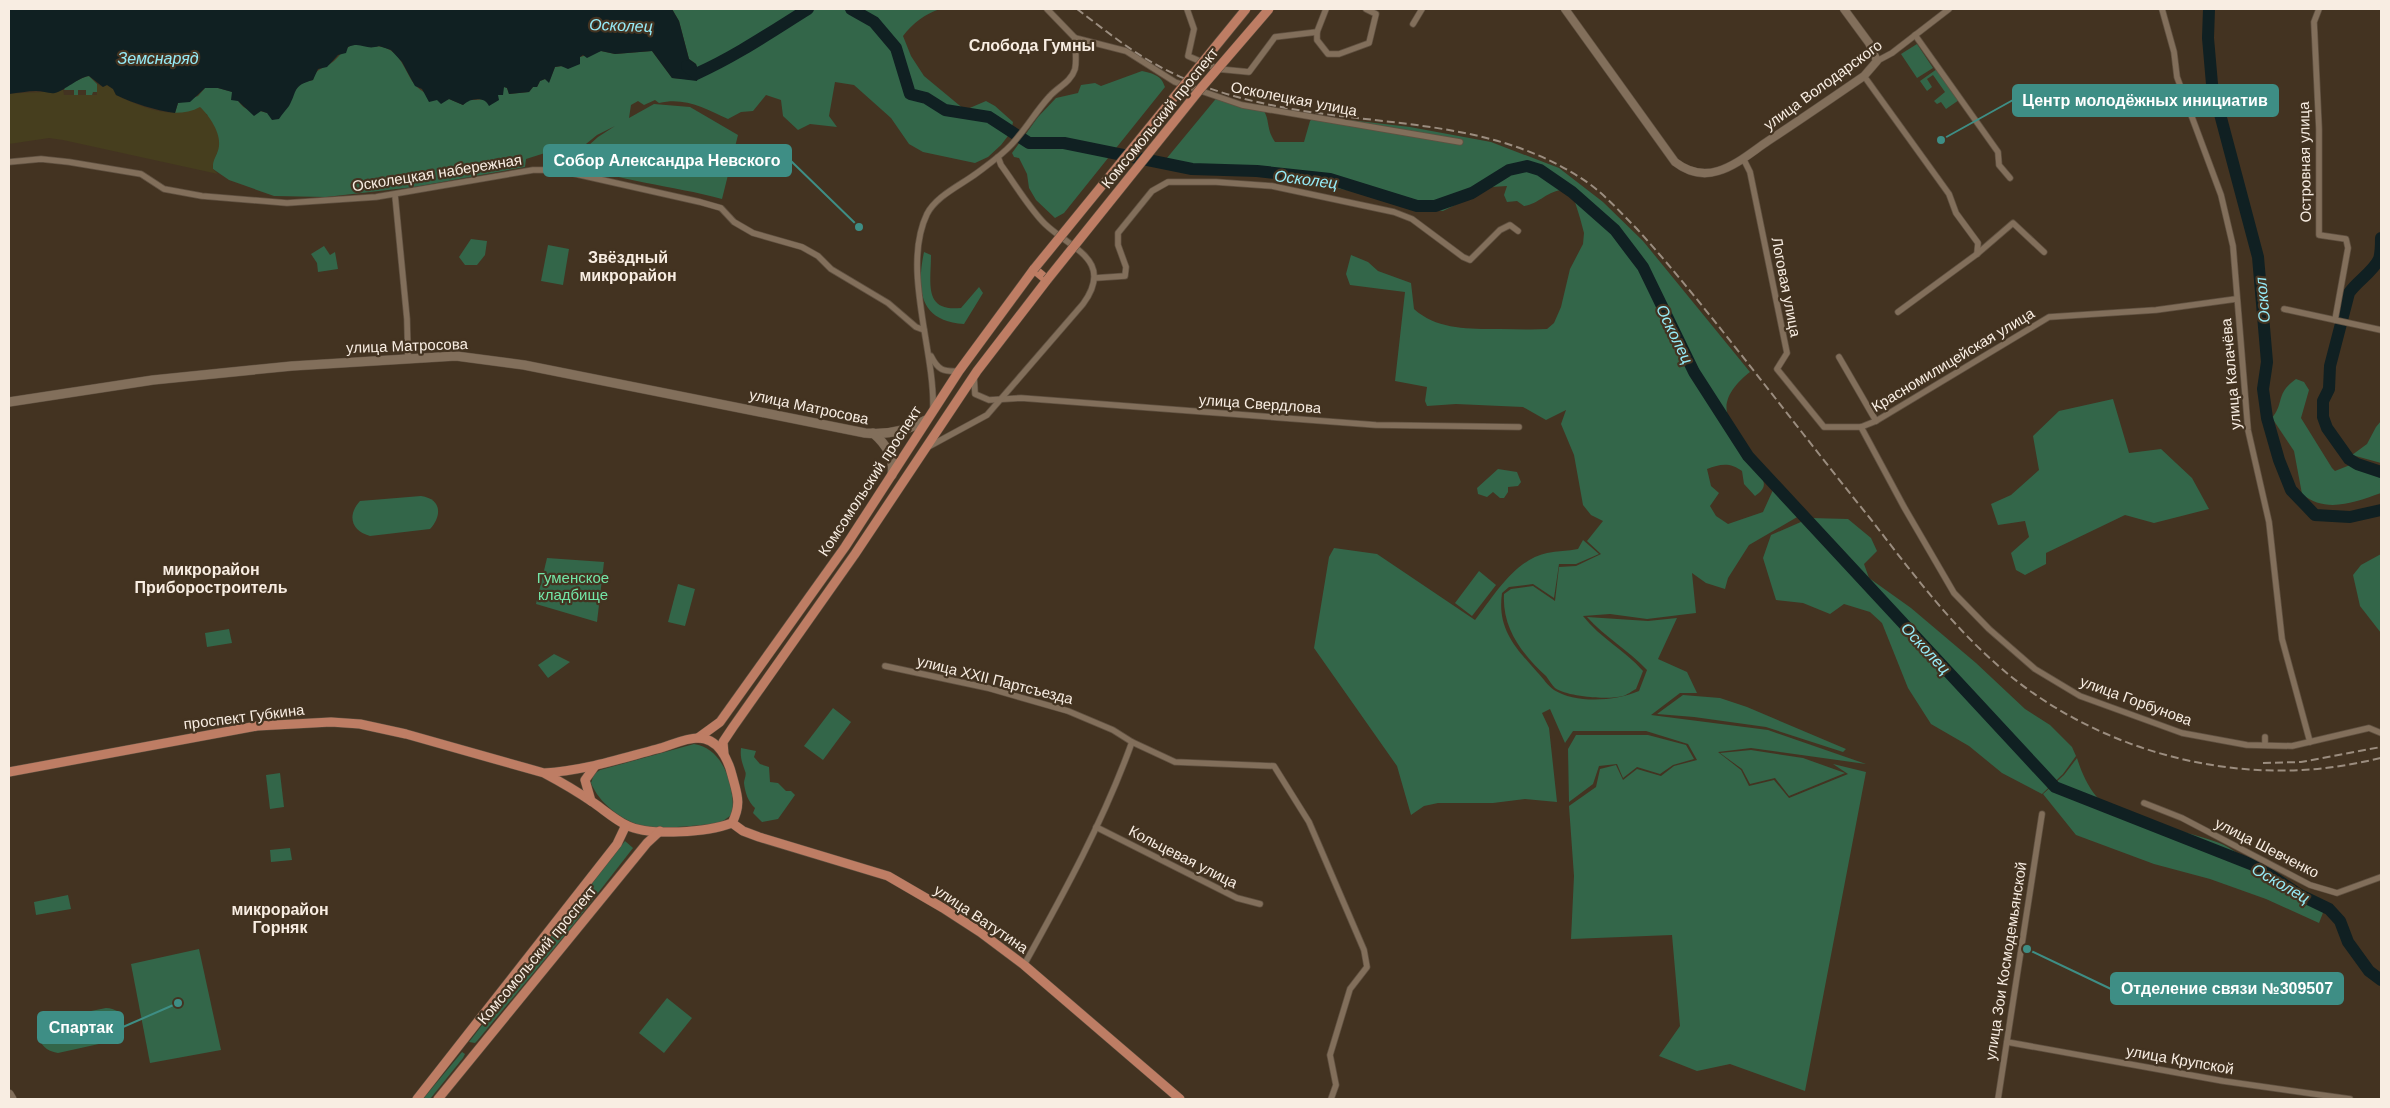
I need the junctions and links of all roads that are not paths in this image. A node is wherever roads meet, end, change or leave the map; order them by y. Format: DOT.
graph roads {
  1 [pos="1047,9"];
  2 [pos="1186,9"];
  3 [pos="1246,9"];
  4 [pos="1268,9"];
  5 [pos="1326,9"];
  6 [pos="1366,9"];
  7 [pos="1422,9"];
  8 [pos="1565,9"];
  9 [pos="1844,9"];
  10 [pos="1950,9"];
  11 [pos="2162,9"];
  12 [pos="2319,9"];
  13 [pos="1413,24"];
  14 [pos="1317,32"];
  15 [pos="1915,35"];
  16 [pos="1075,38"];
  17 [pos="1877,61"];
  18 [pos="1864,76"];
  19 [pos="1460,142"];
  20 [pos="998,158"];
  21 [pos="1743,158"];
  22 [pos="9,162"];
  23 [pos="2010,178"];
  24 [pos="395,195"];
  25 [pos="1518,231"];
  26 [pos="2044,252"];
  27 [pos="1977,254"];
  28 [pos="1034,269"];
  29 [pos="1095,278"];
  30 [pos="1047,280"];
  31 [pos="2236,299"];
  32 [pos="2284,309"];
  33 [pos="1898,312"];
  34 [pos="2339,321"];
  35 [pos="924,330"];
  36 [pos="2381,330"];
  37 [pos="928,352"];
  38 [pos="408,357"];
  39 [pos="1839,357"];
  40 [pos="958,371"];
  41 [pos="974,375"];
  42 [pos="1000,399"];
  43 [pos="9,402"];
  44 [pos="933,409"];
  45 [pos="926,420"];
  46 [pos="1876,421"];
  47 [pos="1519,427"];
  48 [pos="1862,427"];
  49 [pos="873,434"];
  50 [pos="928,447"];
  51 [pos="892,475"];
  52 [pos="885,666"];
  53 [pos="2381,733"];
  54 [pos="2265,737"];
  55 [pos="698,738"];
  56 [pos="1132,742"];
  57 [pos="2310,742"];
  58 [pos="2265,745"];
  59 [pos="724,754"];
  60 [pos="595,766"];
  61 [pos="9,772"];
  62 [pos="544,773"];
  63 [pos="591,801"];
  64 [pos="2144,803"];
  65 [pos="2042,814"];
  66 [pos="732,823"];
  67 [pos="626,825"];
  68 [pos="1096,827"];
  69 [pos="660,832"];
  70 [pos="2381,877"];
  71 [pos="1260,904"];
  72 [pos="1024,965"];
  73 [pos="462,1042"];
  74 [pos="2007,1042"];
  75 [pos="474,1053"];
  76 [pos="9,1094"];
  77 [pos="12,1099"];
  78 [pos="417,1099"];
  79 [pos="438,1099"];
  80 [pos="1180,1099"];
  81 [pos="1331,1099"];
  82 [pos="1998,1099"];
  83 [pos="2350,1099"];
  1 -- 16 [label="street"];
  2 -- 14 [label="street"];
  3 -- 28 [label="main road, Комсомольский проспект, bridge"];
  4 -- 30 [label="main road, Комсомольский проспект, bridge"];
  5 -- 14 [label="street"];
  6 -- 14 [label="street"];
  7 -- 13 [label="street"];
  8 -- 21 [label="street, улица Володарского"];
  9 -- 17 [label="street"];
  10 -- 15 [label="street, улица Володарского"];
  11 -- 31 [label="street, улица Калачёва"];
  12 -- 34 [label="street, Островная улица"];
  15 -- 17 [label="street, улица Володарского"];
  15 -- 23 [label="street"];
  16 -- 19 [label="street, Осколецкая улица"];
  16 -- 20 [label="street"];
  17 -- 18 [label="street, улица Володарского"];
  18 -- 21 [label="street, улица Володарского"];
  18 -- 27 [label="street"];
  20 -- 29 [label="street"];
  20 -- 35 [label="street"];
  21 -- 48 [label="street, Логовая улица"];
  22 -- 24 [label="street, Осколецкая набережная"];
  24 -- 35 [label="street, Осколецкая набережная"];
  24 -- 38 [label="street"];
  25 -- 29 [label="street"];
  26 -- 27 [label="street"];
  27 -- 33 [label="street"];
  28 -- 30 [label="main road"];
  28 -- 40 [label="main road, Комсомольский проспект"];
  29 -- 42 [label="street, Комсомольский проспект"];
  30 -- 41 [label="main road, Комсомольский проспект"];
  31 -- 46 [label="street, Красномилицейская улица"];
  31 -- 57 [label="street, улица Калачёва"];
  32 -- 34 [label="street"];
  34 -- 36 [label="street"];
  35 -- 37 [label="street"];
  37 -- 40 [label="street"];
  37 -- 44 [label="street"];
  38 -- 43 [label="main road, улица Матросова"];
  38 -- 49 [label="main road, улица Матросова"];
  39 -- 46 [label="street"];
  40 -- 44 [label="main road, Комсомольский проспект"];
  41 -- 42 [label="street, улица Свердлова"];
  41 -- 50 [label="main road, Комсомольский проспект"];
  42 -- 47 [label="street, улица Свердлова"];
  42 -- 50 [label="street, Комсомольский проспект"];
  44 -- 45 [label="main road, Комсомольский проспект"];
  45 -- 49 [label="main road"];
  45 -- 51 [label="main road, Комсомольский проспект"];
  46 -- 48 [label="street, Красномилицейская улица"];
  48 -- 58 [label="street, улица Горбунова"];
  49 -- 51 [label="main road, улица Матросова"];
  50 -- 59 [label="main road, Комсомольский проспект"];
  51 -- 55 [label="main road, Комсомольский проспект"];
  52 -- 56 [label="street, улица XXII Партсъезда"];
  53 -- 57 [label="street, улица Горбунова"];
  54 -- 58 [label="street"];
  55 -- 59 [label="main road"];
  55 -- 60 [label="main road"];
  56 -- 68 [label="street"];
  56 -- 81 [label="street, улица XXII Партсъезда"];
  57 -- 58 [label="street, улица Горбунова"];
  59 -- 66 [label="main road"];
  60 -- 62 [label="main road"];
  60 -- 63 [label="main road"];
  61 -- 62 [label="main road, проспект Губкина"];
  62 -- 63 [label="main road, проспект Губкина"];
  63 -- 67 [label="main road, проспект Губкина"];
  64 -- 70 [label="street, улица Шевченко"];
  65 -- 74 [label="street, улица Зои Космодемьянской"];
  66 -- 69 [label="main road"];
  66 -- 72 [label="main road, улица Ватутина"];
  67 -- 69 [label="main road"];
  67 -- 73 [label="main road, Комсомольский проспект"];
  68 -- 71 [label="street, Кольцевая улица"];
  68 -- 72 [label="street"];
  69 -- 75 [label="main road, Комсомольский проспект"];
  72 -- 80 [label="main road, улица Ватутина"];
  73 -- 75 [label="main road"];
  73 -- 78 [label="main road, Комсомольский проспект"];
  74 -- 82 [label="street, улица Зои Космодемьянской"];
  74 -- 83 [label="street, улица Крупской"];
  75 -- 79 [label="main road, Комсомольский проспект"];
  76 -- 77 [label="main road"];
}
